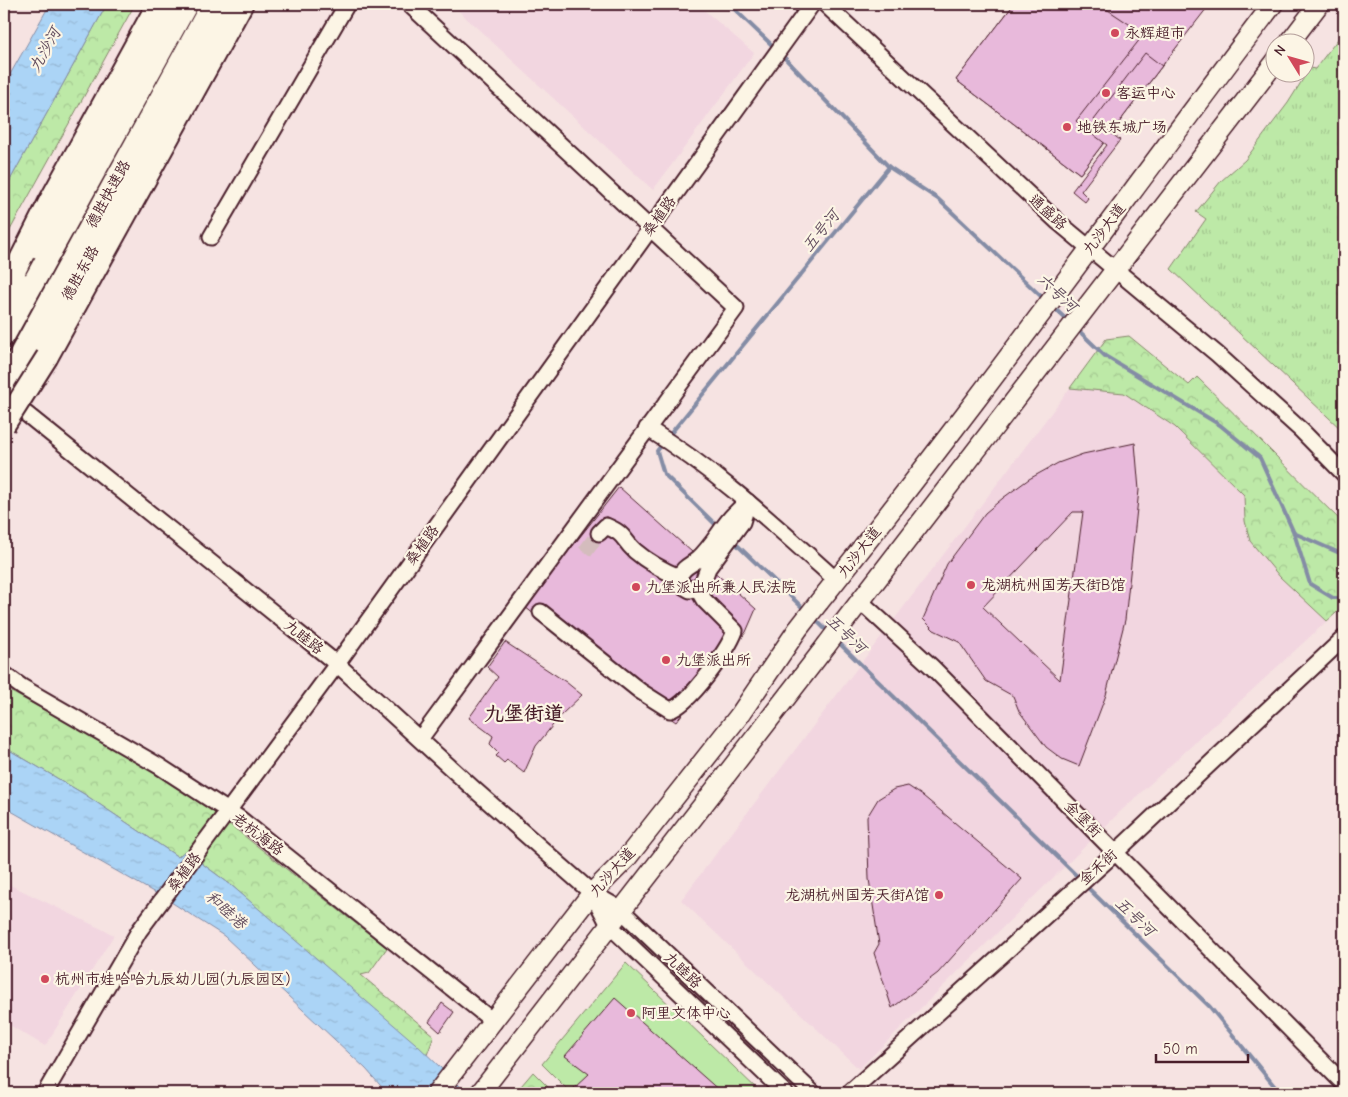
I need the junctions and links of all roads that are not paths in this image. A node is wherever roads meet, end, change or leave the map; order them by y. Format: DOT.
graph roads {
  1 [pos="158,4"];
  2 [pos="172,4"];
  3 [pos="187,4"];
  4 [pos="212,4"];
  5 [pos="229,4"];
  6 [pos="242,4"];
  7 [pos="347,4"];
  8 [pos="409,4"];
  9 [pos="812,4"];
  10 [pos="825,4"];
  11 [pos="1273,4"];
  12 [pos="1319,4"];
  13 [pos="1298,32"];
  14 [pos="1266,74"];
  15 [pos="650,228"];
  16 [pos="211,237"];
  17 [pos="1089,248"];
  18 [pos="1116,270"];
  19 [pos="4,292"];
  20 [pos="4,308"];
  21 [pos="4,336"];
  22 [pos="5,398"];
  23 [pos="4,425"];
  24 [pos="647,428"];
  25 [pos="1344,474"];
  26 [pos="748,502"];
  27 [pos="599,533"];
  28 [pos="720,540"];
  29 [pos="679,577"];
  30 [pos="836,580"];
  31 [pos="697,588"];
  32 [pos="860,601"];
  33 [pos="541,612"];
  34 [pos="1344,638"];
  35 [pos="337,664"];
  36 [pos="4,674"];
  37 [pos="420,740"];
  38 [pos="229,811"];
  39 [pos="1116,852"];
  40 [pos="592,893"];
  41 [pos="620,909"];
  42 [pos="609,925"];
  43 [pos="494,1022"];
  44 [pos="1344,1084"];
  45 [pos="482,1090"];
  46 [pos="45,1093"];
  47 [pos="437,1093"];
  48 [pos="785,1093"];
  49 [pos="813,1093"];
  50 [pos="849,1093"];
  1 -- 19 [label="highway"];
  2 -- 20 [label="main road"];
  3 -- 21 [label="highway, 德胜快速路"];
  4 -- 22 [label="highway, 德胜快速路"];
  5 -- 22 [label="main road, 德胜东路"];
  6 -- 23 [label="highway, bridge"];
  7 -- 16 [label="street"];
  8 -- 15 [label="street"];
  9 -- 15 [label="street, 桑植路"];
  10 -- 17 [label="street, 通盛路"];
  11 -- 17 [label="main road, 九沙大道"];
  12 -- 13 [label="main road"];
  14 -- 18 [label="main road, 九沙大道"];
  15 -- 24 [label="street"];
  15 -- 35 [label="street, 桑植路"];
  17 -- 18 [label="street, 通盛路"];
  17 -- 30 [label="main road, 九沙大道"];
  18 -- 25 [label="street, 通盛路"];
  18 -- 32 [label="main road, 九沙大道"];
  22 -- 35 [label="street, 九睦路"];
  24 -- 26 [label="street"];
  24 -- 37 [label="street"];
  26 -- 28 [label="street"];
  26 -- 30 [label="street"];
  27 -- 29 [label="street"];
  28 -- 29 [label="street"];
  28 -- 31 [label="street"];
  29 -- 31 [label="street"];
  30 -- 40 [label="main road, 九沙大道, bridge"];
  31 -- 33 [label="street"];
  32 -- 39 [label="street, 金堡街"];
  32 -- 41 [label="main road, 九沙大道, bridge"];
  34 -- 39 [label="street, 金禾街"];
  35 -- 37 [label="street, 九睦路"];
  35 -- 38 [label="street, 桑植路"];
  36 -- 38 [label="street, 老杭海路"];
  37 -- 40 [label="street, 九睦路"];
  38 -- 43 [label="street, 老杭海路"];
  38 -- 46 [label="street, 桑植路"];
  39 -- 44 [label="street, 金堡街"];
  39 -- 50 [label="street, 金禾街"];
  40 -- 41 [label="street, 九睦路"];
  40 -- 42 [label="street, 九睦路"];
  40 -- 43 [label="main road, 九沙大道"];
  41 -- 42 [label="main road, 九沙大道"];
  41 -- 49 [label="street, 九睦路"];
  42 -- 45 [label="main road, 九沙大道"];
  42 -- 48 [label="street, 九睦路"];
  43 -- 47 [label="main road, 九沙大道"];
}
